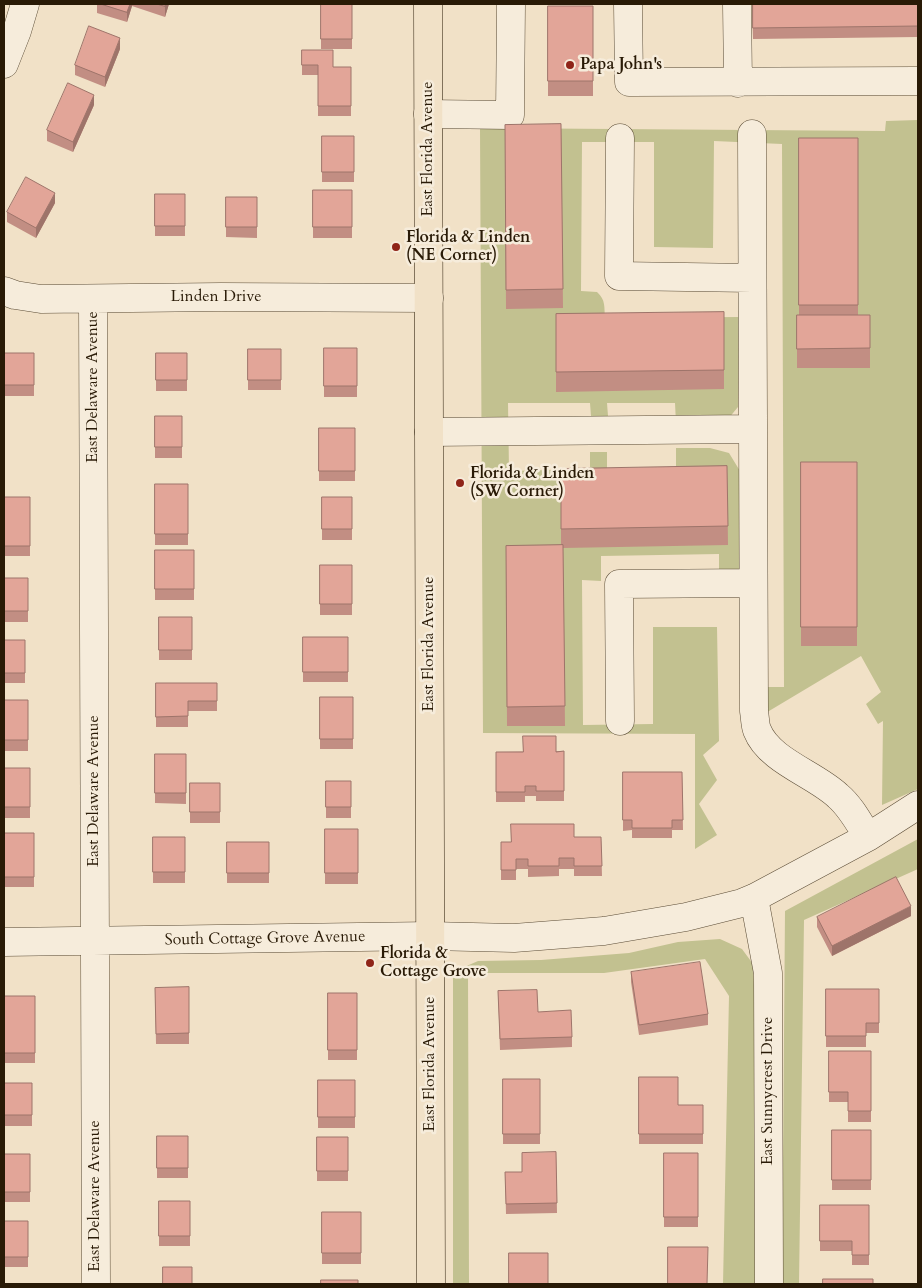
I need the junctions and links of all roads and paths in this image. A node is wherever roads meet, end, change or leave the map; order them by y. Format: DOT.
graph roads {
  1 [pos="25,4"];
  2 [pos="428,4"];
  3 [pos="511,4"];
  4 [pos="628,4"];
  5 [pos="738,4"];
  6 [pos="4,64"];
  7 [pos="918,81"];
  8 [pos="738,82"];
  9 [pos="428,114"];
  10 [pos="752,134"];
  11 [pos="620,138"];
  12 [pos="752,278"];
  13 [pos="4,291"];
  14 [pos="429,298"];
  15 [pos="93,299"];
  16 [pos="752,429"];
  17 [pos="429,432"];
  18 [pos="753,584"];
  19 [pos="620,722"];
  20 [pos="918,805"];
  21 [pos="868,837"];
  22 [pos="754,898"];
  23 [pos="430,936"];
  24 [pos="94,941"];
  25 [pos="4,942"];
  26 [pos="96,1284"];
  27 [pos="430,1284"];
  28 [pos="769,1284"];
  1 -- 6 [label="street"];
  2 -- 9 [label="main road, East Florida Avenue"];
  3 -- 9 [label="street"];
  4 -- 8 [label="street"];
  5 -- 8 [label="street"];
  7 -- 8 [label="street"];
  9 -- 14 [label="main road, East Florida Avenue"];
  10 -- 12 [label="street"];
  11 -- 12 [label="street"];
  12 -- 16 [label="street"];
  13 -- 15 [label="street, Linden Drive"];
  14 -- 15 [label="street, Linden Drive"];
  14 -- 17 [label="main road, East Florida Avenue"];
  15 -- 24 [label="street, East Delaware Avenue"];
  16 -- 17 [label="street"];
  16 -- 18 [label="street"];
  17 -- 23 [label="main road, East Florida Avenue"];
  18 -- 19 [label="street"];
  18 -- 21 [label="street"];
  20 -- 21 [label="street, South Cottage Grove Avenue"];
  21 -- 22 [label="street, South Cottage Grove Avenue"];
  22 -- 23 [label="street, South Cottage Grove Avenue"];
  22 -- 28 [label="street, East Sunnycrest Drive"];
  23 -- 24 [label="street, South Cottage Grove Avenue"];
  23 -- 27 [label="main road, East Florida Avenue"];
  24 -- 25 [label="street, South Cottage Grove Avenue"];
  24 -- 26 [label="street, East Delaware Avenue"];
}
